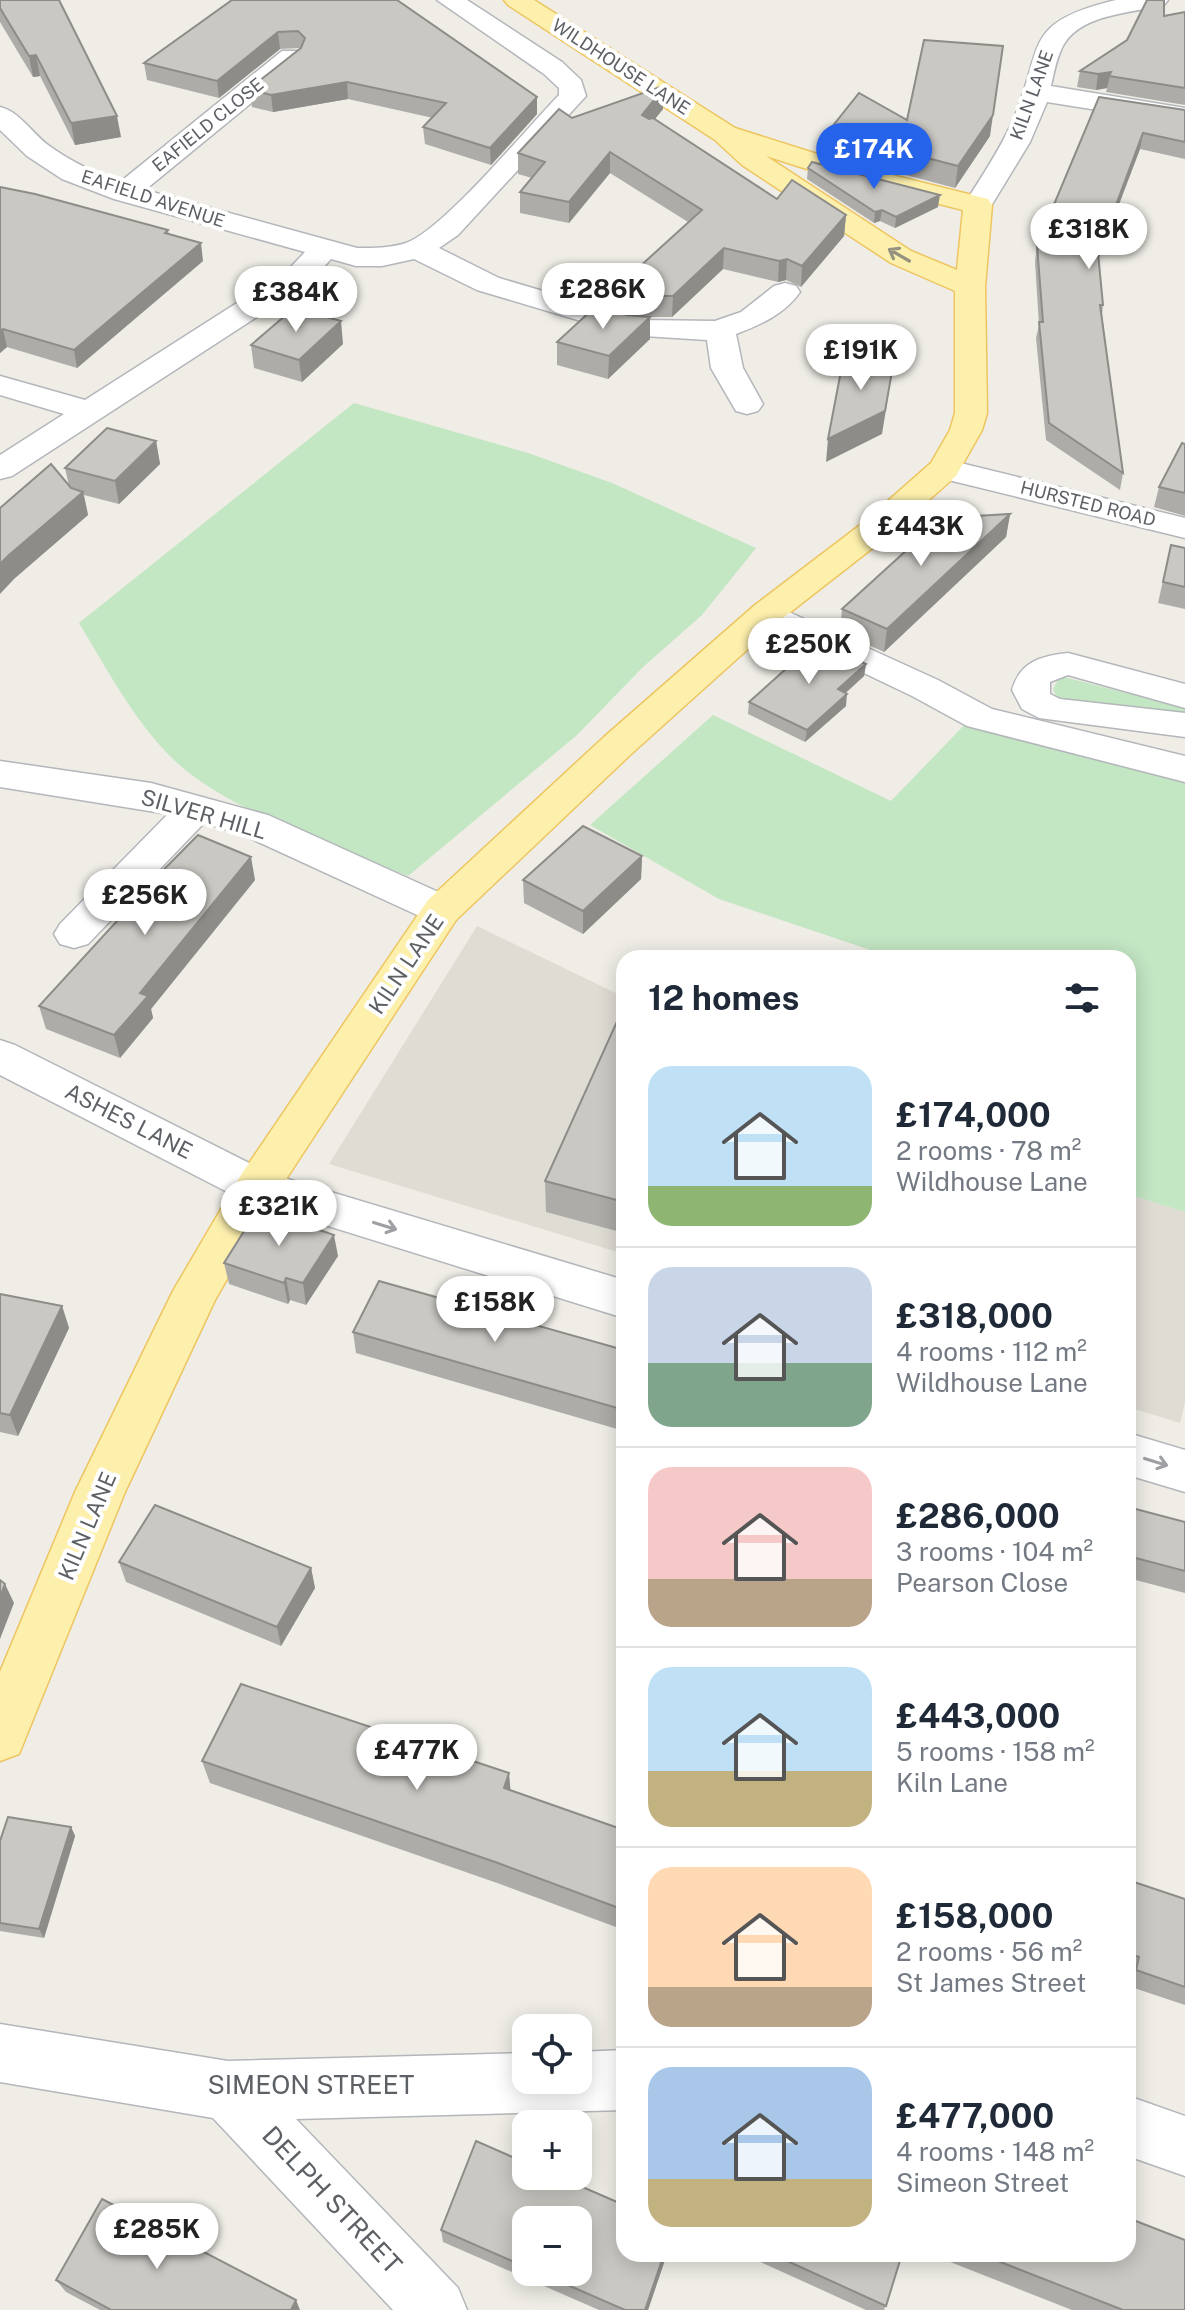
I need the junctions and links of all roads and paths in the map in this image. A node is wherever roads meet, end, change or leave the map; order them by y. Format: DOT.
graph roads {
  1 [pos="450,0"];
  2 [pos="517,0"];
  3 [pos="1155,0"];
  4 [pos="291,57"];
  5 [pos="1037,92"];
  6 [pos="0,115"];
  7 [pos="1185,116"];
  8 [pos="725,134"];
  9 [pos="124,193"];
  10 [pos="978,205"];
  11 [pos="418,249"];
  12 [pos="323,250"];
  13 [pos="970,287"];
  14 [pos="785,292"];
  15 [pos="720,329"];
  16 [pos="0,385"];
  17 [pos="747,404"];
  18 [pos="89,411"];
  19 [pos="0,469"];
  20 [pos="944,469"];
  21 [pos="1185,528"];
  22 [pos="767,613"];
  23 [pos="1185,696"];
  24 [pos="1185,725"];
  25 [pos="1185,769"];
  26 [pos="0,774"];
  27 [pos="196,808"];
  28 [pos="442,910"];
  29 [pos="74,934"];
  30 [pos="0,1056"];
  31 [pos="257,1187"];
  32 [pos="616,1297"];
  33 [pos="1136,1456"];
  34 [pos="1185,1471"];
  35 [pos="0,1736"];
  36 [pos="0,2053"];
  37 [pos="616,2080"];
  38 [pos="228,2091"];
  39 [pos="1136,2129"];
  40 [pos="1185,2146"];
  41 [pos="436,2310"];
  1 -- 11 [label="street"];
  2 -- 8 [label="main road, WILDHOUSE LANE"];
  3 -- 5 [label="street, KILN LANE"];
  4 -- 9 [label="street, EAFIELD CLOSE"];
  5 -- 7 [label="street"];
  5 -- 10 [label="street, KILN LANE"];
  6 -- 9 [label="street, EAFIELD AVENUE"];
  8 -- 10 [label="main road, WILDHOUSE LANE"];
  13 -- 8 [label="main road, WILDHOUSE LANE, one-way"];
  9 -- 12 [label="street, EAFIELD AVENUE"];
  10 -- 13 [label="main road, KILN LANE"];
  11 -- 12 [label="street, EAFIELD AVENUE"];
  11 -- 15 [label="street"];
  12 -- 18 [label="street"];
  13 -- 20 [label="main road, KILN LANE"];
  14 -- 15 [label="street"];
  15 -- 17 [label="street"];
  16 -- 18 [label="street"];
  18 -- 19 [label="street"];
  20 -- 21 [label="street, HURSTED ROAD"];
  20 -- 22 [label="main road, KILN LANE"];
  22 -- 25 [label="street"];
  22 -- 28 [label="main road, KILN LANE"];
  23 -- 24 [label="street"];
  26 -- 27 [label="street, SILVER HILL"];
  27 -- 28 [label="street, SILVER HILL"];
  27 -- 29 [label="street"];
  28 -- 31 [label="main road, KILN LANE"];
  30 -- 31 [label="street, ASHES LANE"];
  31 -- 32 [label="street, ASHES LANE, one-way"];
  31 -- 35 [label="main road, KILN LANE"];
  33 -- 34 [label="street, one-way"];
  36 -- 38 [label="street, SIMEON STREET"];
  37 -- 38 [label="street, SIMEON STREET"];
  38 -- 41 [label="street, DELPH STREET"];
  39 -- 40 [label="street"];
}
